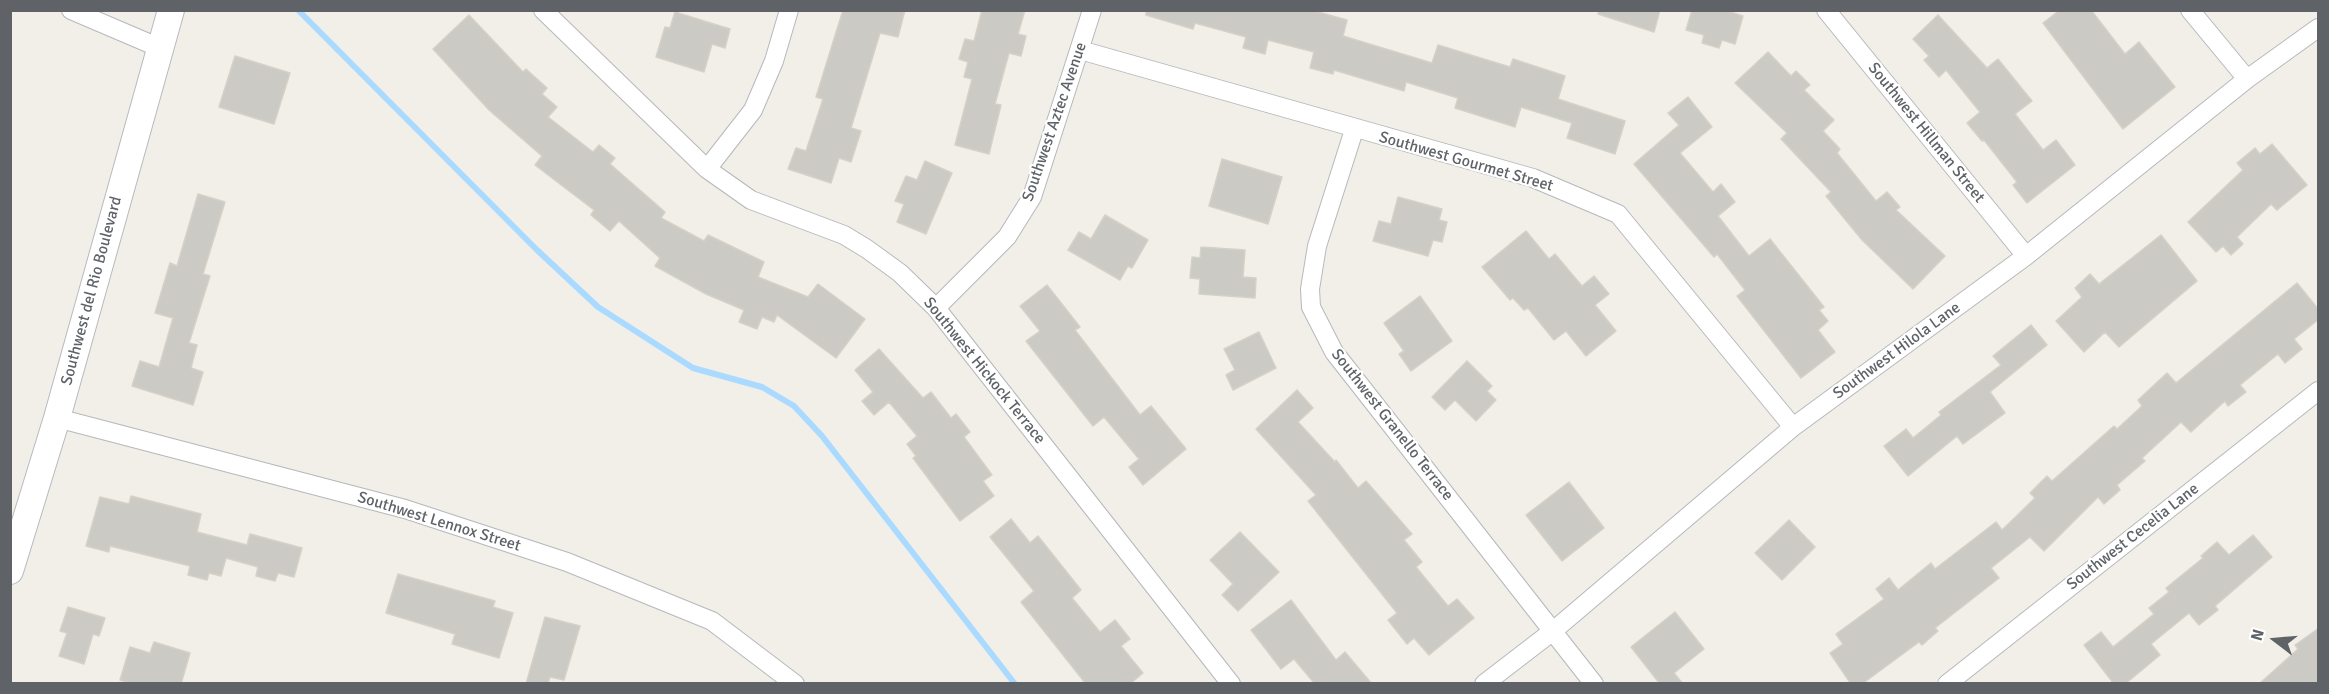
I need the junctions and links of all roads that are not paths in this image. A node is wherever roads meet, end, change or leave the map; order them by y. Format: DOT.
graph roads {
  1 [pos="71,10"];
  2 [pos="171,10"];
  3 [pos="543,10"];
  4 [pos="789,10"];
  5 [pos="1092,10"];
  6 [pos="1826,10"];
  7 [pos="2190,10"];
  8 [pos="2319,28"];
  9 [pos="160,48"];
  10 [pos="1080,50"];
  11 [pos="2247,79"];
  12 [pos="1353,130"];
  13 [pos="707,169"];
  14 [pos="2026,256"];
  15 [pos="936,308"];
  16 [pos="2319,391"];
  17 [pos="57,418"];
  18 [pos="1794,428"];
  19 [pos="10,572"];
  20 [pos="1553,631"];
  21 [pos="795,684"];
  22 [pos="1231,684"];
  23 [pos="1484,684"];
  24 [pos="1594,684"];
  25 [pos="1947,684"];
  1 -- 9 [label="street"];
  2 -- 9 [label="street, Southwest del Rio Boulevard"];
  3 -- 13 [label="street, Southwest Hickock Terrace"];
  4 -- 13 [label="street"];
  5 -- 10 [label="street, Southwest Aztec Avenue"];
  6 -- 14 [label="street, Southwest Hillman Street"];
  7 -- 11 [label="street"];
  8 -- 11 [label="street, Southwest Hilola Lane"];
  9 -- 17 [label="street, Southwest del Rio Boulevard"];
  10 -- 12 [label="street, Southwest Gourmet Street"];
  10 -- 15 [label="street, Southwest Aztec Avenue"];
  11 -- 14 [label="street, Southwest Hilola Lane"];
  12 -- 18 [label="street, Southwest Gourmet Street"];
  12 -- 20 [label="street, Southwest Granello Terrace"];
  13 -- 15 [label="street, Southwest Hickock Terrace"];
  14 -- 18 [label="street, Southwest Hilola Lane"];
  15 -- 22 [label="street, Southwest Hickock Terrace"];
  16 -- 25 [label="street, Southwest Cecelia Lane"];
  17 -- 19 [label="street, Southwest del Rio Boulevard"];
  17 -- 21 [label="street, Southwest Lennox Street"];
  18 -- 20 [label="street, Southwest Hilola Lane"];
  20 -- 23 [label="street, Southwest Hilola Lane"];
  20 -- 24 [label="street, Southwest Granello Terrace"];
}
